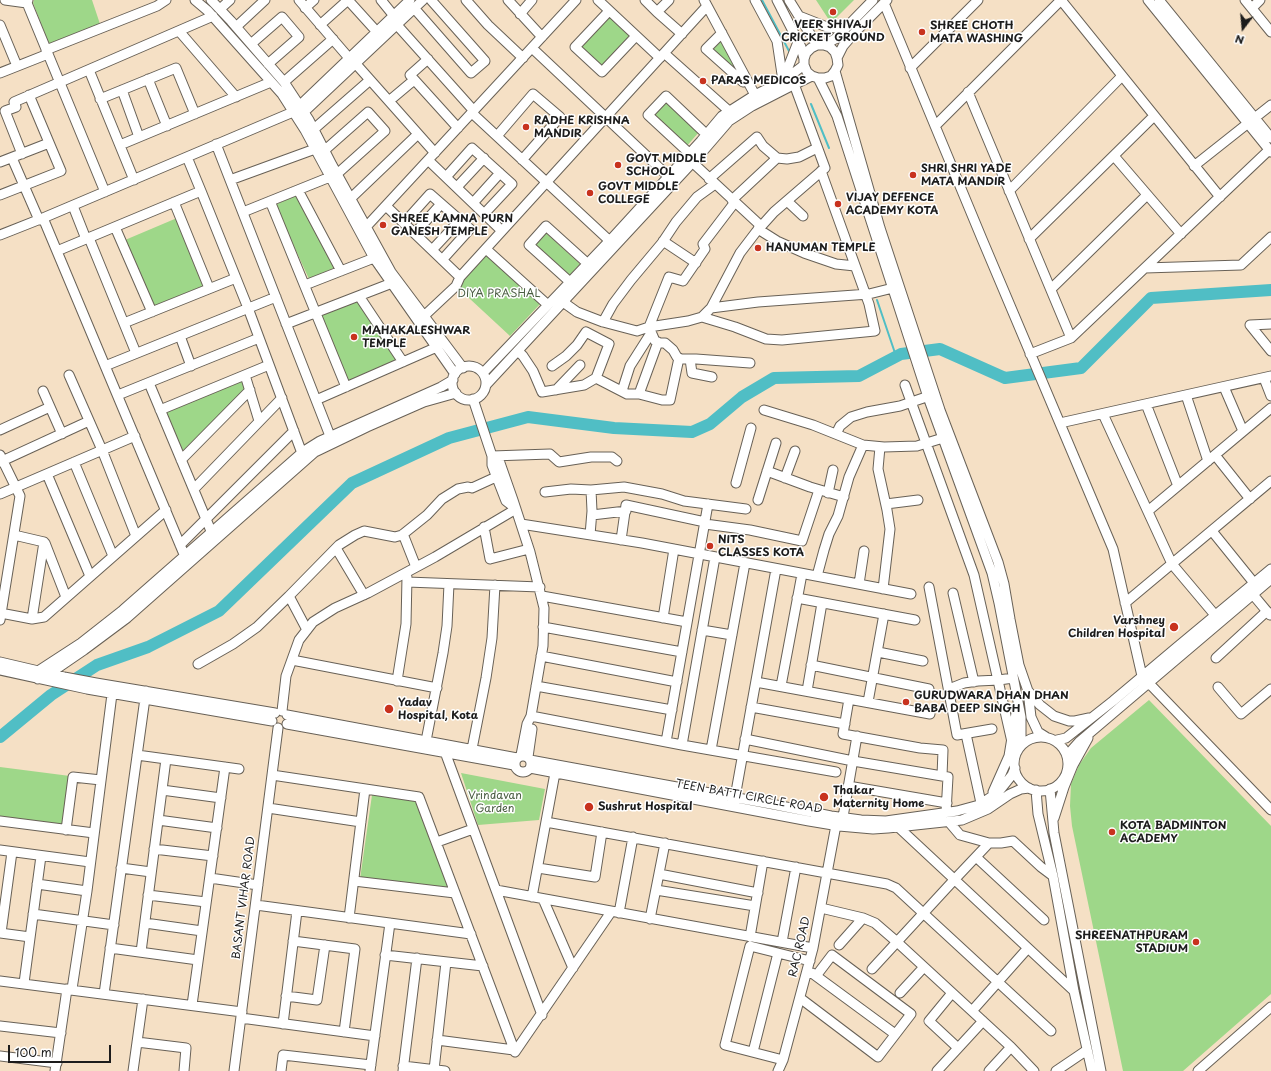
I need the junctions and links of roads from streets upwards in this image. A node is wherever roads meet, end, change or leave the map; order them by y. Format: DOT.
graph roads {
  1 [pos="5,0"];
  2 [pos="166,0"];
  3 [pos="195,0"];
  4 [pos="211,0"];
  5 [pos="230,0"];
  6 [pos="266,0"];
  7 [pos="299,0"];
  8 [pos="314,0"];
  9 [pos="348,0"];
  10 [pos="381,0"];
  11 [pos="422,0"];
  12 [pos="431,0"];
  13 [pos="466,0"];
  14 [pos="508,0"];
  15 [pos="532,0"];
  16 [pos="576,0"];
  17 [pos="598,0"];
  18 [pos="645,0"];
  19 [pos="669,0"];
  20 [pos="755,0"];
  21 [pos="777,0"];
  22 [pos="789,0"];
  23 [pos="873,0"];
  24 [pos="978,0"];
  25 [pos="1061,0"];
  26 [pos="1148,0"];
  27 [pos="1159,0"];
  28 [pos="1245,0"];
  29 [pos="1260,0"];
  30 [pos="27,1"];
  31 [pos="885,2"];
  32 [pos="705,3"];
  33 [pos="412,4"];
  34 [pos="305,8"];
  35 [pos="1252,8"];
  36 [pos="220,9"];
  37 [pos="609,11"];
  38 [pos="657,12"];
  39 [pos="520,14"];
  40 [pos="213,16"];
  41 [pos="799,16"];
  42 [pos="396,20"];
  43 [pos="0,25"];
  44 [pos="320,25"];
  45 [pos="848,25"];
  46 [pos="236,27"];
  47 [pos="179,31"];
  48 [pos="377,32"];
  49 [pos="1271,32"];
  50 [pos="722,33"];
  51 [pos="682,34"];
  52 [pos="636,36"];
  53 [pos="542,37"];
  54 [pos="333,40"];
  55 [pos="798,42"];
  56 [pos="251,44"];
  57 [pos="820,45"];
  58 [pos="532,48"];
  59 [pos="47,52"];
  60 [pos="662,56"];
  61 [pos="523,58"];
  62 [pos="837,58"];
  63 [pos="428,59"];
  64 [pos="352,61"];
  65 [pos="804,62"];
  66 [pos="268,64"];
  67 [pos="17,66"];
  68 [pos="910,68"];
  69 [pos="89,70"];
  70 [pos="835,71"];
  71 [pos="0,72"];
  72 [pos="1122,76"];
  73 [pos="815,77"];
  74 [pos="148,79"];
  75 [pos="370,80"];
  76 [pos="414,80"];
  77 [pos="747,80"];
  78 [pos="783,81"];
  79 [pos="271,82"];
  80 [pos="284,82"];
  81 [pos="60,83"];
  82 [pos="794,84"];
  83 [pos="122,90"];
  84 [pos="968,92"];
  85 [pos="29,95"];
  86 [pos="755,95"];
  87 [pos="236,97"];
  88 [pos="100,99"];
  89 [pos="389,101"];
  90 [pos="1271,105"];
  91 [pos="299,110"];
  92 [pos="729,111"];
  93 [pos="473,112"];
  94 [pos="195,114"];
  95 [pos="1154,116"];
  96 [pos="606,117"];
  97 [pos="1251,121"];
  98 [pos="167,126"];
  99 [pos="934,126"];
  100 [pos="458,128"];
  101 [pos="314,129"];
  102 [pos="418,134"];
  103 [pos="706,134"];
  104 [pos="497,136"];
  105 [pos="139,137"];
  106 [pos="1271,138"];
  107 [pos="49,143"];
  108 [pos="216,144"];
  109 [pos="120,146"];
  110 [pos="818,148"];
  111 [pos="315,149"];
  112 [pos="325,150"];
  113 [pos="1270,151"];
  114 [pos="435,153"];
  115 [pos="690,153"];
  116 [pos="22,154"];
  117 [pos="1114,156"];
  118 [pos="186,157"];
  119 [pos="12,158"];
  120 [pos="484,158"];
  121 [pos="776,158"];
  122 [pos="428,160"];
  123 [pos="522,160"];
  124 [pos="0,162"];
  125 [pos="692,162"];
  126 [pos="1194,166"];
  127 [pos="821,171"];
  128 [pos="500,173"];
  129 [pos="334,176"];
  130 [pos="668,176"];
  131 [pos="446,177"];
  132 [pos="134,180"];
  133 [pos="230,180"];
  134 [pos="712,181"];
  135 [pos="546,182"];
  136 [pos="25,186"];
  137 [pos="457,187"];
  138 [pos="298,190"];
  139 [pos="201,191"];
  140 [pos="1009,191"];
  141 [pos="105,192"];
  142 [pos="1147,195"];
  143 [pos="0,196"];
  144 [pos="1220,197"];
  145 [pos="350,199"];
  146 [pos="270,201"];
  147 [pos="734,201"];
  148 [pos="786,201"];
  149 [pos="174,202"];
  150 [pos="473,203"];
  151 [pos="441,204"];
  152 [pos="74,206"];
  153 [pos="386,206"];
  154 [pos="243,212"];
  155 [pos="484,214"];
  156 [pos="803,216"];
  157 [pos="41,219"];
  158 [pos="460,220"];
  159 [pos="404,223"];
  160 [pos="114,227"];
  161 [pos="366,228"];
  162 [pos="759,228"];
  163 [pos="502,230"];
  164 [pos="415,233"];
  165 [pos="1181,234"];
  166 [pos="0,235"];
  167 [pos="1271,237"];
  168 [pos="88,238"];
  169 [pos="1030,239"];
  170 [pos="663,241"];
  171 [pos="612,243"];
  172 [pos="486,249"];
  173 [pos="432,250"];
  174 [pos="57,251"];
  175 [pos="374,258"];
  176 [pos="442,260"];
  177 [pos="696,263"];
  178 [pos="588,264"];
  179 [pos="855,266"];
  180 [pos="1145,268"];
  181 [pos="341,271"];
  182 [pos="460,277"];
  183 [pos="236,278"];
  184 [pos="570,282"];
  185 [pos="392,283"];
  186 [pos="305,285"];
  187 [pos="209,288"];
  188 [pos="893,288"];
  189 [pos="1050,290"];
  190 [pos="865,294"];
  191 [pos="359,296"];
  192 [pos="276,297"];
  193 [pos="559,300"];
  194 [pos="548,306"];
  195 [pos="248,308"];
  196 [pos="711,308"];
  197 [pos="152,312"];
  198 [pos="315,312"];
  199 [pos="424,316"];
  200 [pos="702,317"];
  201 [pos="603,322"];
  202 [pos="124,323"];
  203 [pos="286,324"];
  204 [pos="1271,324"];
  205 [pos="910,329"];
  206 [pos="650,330"];
  207 [pos="180,336"];
  208 [pos="259,338"];
  209 [pos="1071,338"];
  210 [pos="658,342"];
  211 [pos="437,347"];
  212 [pos="518,351"];
  213 [pos="1271,351"];
  214 [pos="136,353"];
  215 [pos="1031,356"];
  216 [pos="679,358"];
  217 [pos="690,359"];
  218 [pos="403,362"];
  219 [pos="750,363"];
  220 [pos="269,365"];
  221 [pos="580,365"];
  222 [pos="105,366"];
  223 [pos="191,366"];
  224 [pos="552,366"];
  225 [pos="463,368"];
  226 [pos="483,373"];
  227 [pos="69,375"];
  228 [pos="246,375"];
  229 [pos="454,377"];
  230 [pos="712,377"];
  231 [pos="1268,377"];
  232 [pos="596,378"];
  233 [pos="149,383"];
  234 [pos="486,385"];
  235 [pos="905,385"];
  236 [pos="346,387"];
  237 [pos="1224,387"];
  238 [pos="250,390"];
  239 [pos="556,390"];
  240 [pos="622,391"];
  241 [pos="43,392"];
  242 [pos="456,393"];
  243 [pos="639,394"];
  244 [pos="118,395"];
  245 [pos="931,395"];
  246 [pos="1186,395"];
  247 [pos="1271,396"];
  248 [pos="282,398"];
  249 [pos="316,400"];
  250 [pos="912,402"];
  251 [pos="475,403"];
  252 [pos="1146,404"];
  253 [pos="50,407"];
  254 [pos="1271,408"];
  255 [pos="160,410"];
  256 [pos="764,410"];
  257 [pos="1103,414"];
  258 [pos="89,422"];
  259 [pos="259,422"];
  260 [pos="1060,423"];
  261 [pos="751,428"];
  262 [pos="0,430"];
  263 [pos="294,431"];
  264 [pos="1243,431"];
  265 [pos="62,434"];
  266 [pos="836,434"];
  267 [pos="135,436"];
  268 [pos="943,438"];
  269 [pos="332,440"];
  270 [pos="776,443"];
  271 [pos="927,443"];
  272 [pos="862,445"];
  273 [pos="880,447"];
  274 [pos="102,450"];
  275 [pos="795,451"];
  276 [pos="492,456"];
  277 [pos="303,457"];
  278 [pos="1211,458"];
  279 [pos="1,459"];
  280 [pos="181,460"];
  281 [pos="617,461"];
  282 [pos="74,462"];
  283 [pos="833,470"];
  284 [pos="767,471"];
  285 [pos="47,474"];
  286 [pos="496,477"];
  287 [pos="785,478"];
  288 [pos="1271,481"];
  289 [pos="736,483"];
  290 [pos="1178,486"];
  291 [pos="15,487"];
  292 [pos="194,489"];
  293 [pos="591,490"];
  294 [pos="824,491"];
  295 [pos="545,492"];
  296 [pos="0,494"];
  297 [pos="844,497"];
  298 [pos="1250,499"];
  299 [pos="758,500"];
  300 [pos="918,500"];
  301 [pos="708,504"];
  302 [pos="886,504"];
  303 [pos="516,509"];
  304 [pos="746,509"];
  305 [pos="166,510"];
  306 [pos="626,511"];
  307 [pos="1148,511"];
  308 [pos="592,515"];
  309 [pos="206,519"];
  310 [pos="705,523"];
  311 [pos="521,524"];
  312 [pos="484,527"];
  313 [pos="211,531"];
  314 [pos="1212,531"];
  315 [pos="403,534"];
  316 [pos="14,535"];
  317 [pos="590,535"];
  318 [pos="136,536"];
  319 [pos="621,540"];
  320 [pos="44,542"];
  321 [pos="180,545"];
  322 [pos="336,548"];
  323 [pos="529,549"];
  324 [pos="674,550"];
  325 [pos="864,551"];
  326 [pos="699,554"];
  327 [pos="184,555"];
  328 [pos="113,556"];
  329 [pos="715,557"];
  330 [pos="745,563"];
  331 [pos="188,564"];
  332 [pos="1172,564"];
  333 [pos="416,567"];
  334 [pos="776,569"];
  335 [pos="1271,569"];
  336 [pos="407,572"];
  337 [pos="802,574"];
  338 [pos="90,576"];
  339 [pos="817,576"];
  340 [pos="1271,580"];
  341 [pos="407,582"];
  342 [pos="3,584"];
  343 [pos="449,584"];
  344 [pos="859,584"];
  345 [pos="495,585"];
  346 [pos="929,587"];
  347 [pos="883,589"];
  348 [pos="1252,589"];
  349 [pos="541,592"];
  350 [pos="953,593"];
  351 [pos="911,594"];
  352 [pos="364,595"];
  353 [pos="289,596"];
  354 [pos="66,598"];
  355 [pos="798,598"];
  356 [pos="822,603"];
  357 [pos="1125,603"];
  358 [pos="884,614"];
  359 [pos="1269,614"];
  360 [pos="0,615"];
  361 [pos="1215,615"];
  362 [pos="663,618"];
  363 [pos="32,619"];
  364 [pos="915,620"];
  365 [pos="687,622"];
  366 [pos="543,627"];
  367 [pos="307,630"];
  368 [pos="702,630"];
  369 [pos="732,635"];
  370 [pos="682,652"];
  371 [pos="878,652"];
  372 [pos="541,656"];
  373 [pos="1216,658"];
  374 [pos="292,660"];
  375 [pos="923,661"];
  376 [pos="0,662"];
  377 [pos="198,664"];
  378 [pos="811,665"];
  379 [pos="0,670"];
  380 [pos="38,675"];
  381 [pos="51,678"];
  382 [pos="873,678"];
  383 [pos="1013,678"];
  384 [pos="999,680"];
  385 [pos="1145,680"];
  386 [pos="397,681"];
  387 [pos="676,682"];
  388 [pos="756,682"];
  389 [pos="974,682"];
  390 [pos="536,686"];
  391 [pos="781,686"];
  392 [pos="1218,687"];
  393 [pos="437,688"];
  394 [pos="929,689"];
  395 [pos="949,689"];
  396 [pos="1271,689"];
  397 [pos="807,691"];
  398 [pos="1028,691"];
  399 [pos="112,694"];
  400 [pos="145,695"];
  401 [pos="849,699"];
  402 [pos="1018,700"];
  403 [pos="868,702"];
  404 [pos="751,707"];
  405 [pos="672,710"];
  406 [pos="930,714"];
  407 [pos="531,716"];
  408 [pos="1094,717"];
  409 [pos="280,719"];
  410 [pos="845,724"];
  411 [pos="992,730"];
  412 [pos="1091,732"];
  413 [pos="966,734"];
  414 [pos="857,736"];
  415 [pos="1046,737"];
  416 [pos="745,739"];
  417 [pos="426,741"];
  418 [pos="1056,741"];
  419 [pos="666,742"];
  420 [pos="1012,742"];
  421 [pos="682,745"];
  422 [pos="472,749"];
  423 [pos="711,750"];
  424 [pos="1018,750"];
  425 [pos="445,752"];
  426 [pos="137,755"];
  427 [pos="742,756"];
  428 [pos="166,759"];
  429 [pos="523,760"];
  430 [pos="1068,760"];
  431 [pos="853,761"];
  432 [pos="225,767"];
  433 [pos="1014,768"];
  434 [pos="239,769"];
  435 [pos="836,772"];
  436 [pos="554,773"];
  437 [pos="272,775"];
  438 [pos="942,776"];
  439 [pos="101,780"];
  440 [pos="848,786"];
  441 [pos="365,789"];
  442 [pos="1032,789"];
  443 [pos="1050,789"];
  444 [pos="162,790"];
  445 [pos="735,797"];
  446 [pos="991,797"];
  447 [pos="221,798"];
  448 [pos="947,803"];
  449 [pos="981,803"];
  450 [pos="1269,805"];
  451 [pos="733,807"];
  452 [pos="268,808"];
  453 [pos="946,812"];
  454 [pos="843,817"];
  455 [pos="158,820"];
  456 [pos="0,821"];
  457 [pos="361,822"];
  458 [pos="546,822"];
  459 [pos="950,822"];
  460 [pos="894,824"];
  461 [pos="1053,824"];
  462 [pos="836,825"];
  463 [pos="217,828"];
  464 [pos="473,829"];
  465 [pos="66,830"];
  466 [pos="602,832"];
  467 [pos="94,833"];
  468 [pos="634,837"];
  469 [pos="437,842"];
  470 [pos="665,843"];
  471 [pos="989,843"];
  472 [pos="154,849"];
  473 [pos="0,850"];
  474 [pos="12,852"];
  475 [pos="41,856"];
  476 [pos="213,856"];
  477 [pos="976,857"];
  478 [pos="763,861"];
  479 [pos="90,862"];
  480 [pos="796,866"];
  481 [pos="121,868"];
  482 [pos="538,868"];
  483 [pos="151,872"];
  484 [pos="827,872"];
  485 [pos="659,874"];
  486 [pos="1053,876"];
  487 [pos="210,878"];
  488 [pos="954,880"];
  489 [pos="354,881"];
  490 [pos="37,884"];
  491 [pos="258,885"];
  492 [pos="496,890"];
  493 [pos="656,890"];
  494 [pos="87,891"];
  495 [pos="456,893"];
  496 [pos="758,893"];
  497 [pos="148,895"];
  498 [pos="532,897"];
  499 [pos="543,899"];
  500 [pos="206,902"];
  501 [pos="256,905"];
  502 [pos="755,906"];
  503 [pos="821,908"];
  504 [pos="296,911"];
  505 [pos="615,913"];
  506 [pos="923,913"];
  507 [pos="33,914"];
  508 [pos="349,918"];
  509 [pos="863,918"];
  510 [pos="650,919"];
  511 [pos="1044,920"];
  512 [pos="81,921"];
  513 [pos="145,923"];
  514 [pos="390,923"];
  515 [pos="114,925"];
  516 [pos="202,930"];
  517 [pos="1,933"];
  518 [pos="470,934"];
  519 [pos="750,936"];
  520 [pos="30,937"];
  521 [pos="293,941"];
  522 [pos="782,942"];
  523 [pos="897,942"];
  524 [pos="325,945"];
  525 [pos="839,945"];
  526 [pos="110,948"];
  527 [pos="813,948"];
  528 [pos="1028,948"];
  529 [pos="141,952"];
  530 [pos="778,953"];
  531 [pos="386,955"];
  532 [pos="416,958"];
  533 [pos="198,960"];
  534 [pos="446,962"];
  535 [pos="809,965"];
  536 [pos="483,966"];
  537 [pos="924,967"];
  538 [pos="573,968"];
  539 [pos="872,969"];
  540 [pos="816,976"];
  541 [pos="0,981"];
  542 [pos="998,982"];
  543 [pos="24,983"];
  544 [pos="69,989"];
  545 [pos="1074,991"];
  546 [pos="900,993"];
  547 [pos="952,993"];
  548 [pos="104,994"];
  549 [pos="286,996"];
  550 [pos="800,998"];
  551 [pos="143,999"];
  552 [pos="192,1005"];
  553 [pos="1271,1007"];
  554 [pos="972,1011"];
  555 [pos="241,1015"];
  556 [pos="542,1015"];
  557 [pos="983,1021"];
  558 [pos="283,1024"];
  559 [pos="0,1026"];
  560 [pos="1051,1031"];
  561 [pos="344,1032"];
  562 [pos="60,1033"];
  563 [pos="895,1034"];
  564 [pos="375,1036"];
  565 [pos="437,1040"];
  566 [pos="137,1042"];
  567 [pos="1011,1047"];
  568 [pos="958,1048"];
  569 [pos="514,1050"];
  570 [pos="1087,1050"];
  571 [pos="753,1052"];
  572 [pos="0,1056"];
  573 [pos="783,1060"];
  574 [pos="338,1061"];
  575 [pos="56,1067"];
  576 [pos="371,1068"];
  577 [pos="403,1069"];
  578 [pos="434,1070"];
  579 [pos="133,1071"];
  580 [pos="184,1071"];
  581 [pos="234,1071"];
  582 [pos="281,1071"];
  583 [pos="337,1071"];
  584 [pos="445,1071"];
  585 [pos="778,1071"];
  586 [pos="937,1071"];
  587 [pos="989,1071"];
  588 [pos="1034,1071"];
  589 [pos="1056,1071"];
  590 [pos="1092,1071"];
  591 [pos="1101,1071"];
  592 [pos="1198,1071"];
  1 -- 30 [label="street"];
  2 -- 59 [label="street"];
  3 -- 40 [label="street"];
  4 -- 36 [label="street"];
  5 -- 36 [label="street"];
  6 -- 46 [label="street"];
  7 -- 34 [label="street"];
  8 -- 34 [label="street"];
  9 -- 44 [label="street"];
  9 -- 48 [label="street"];
  10 -- 42 [label="street"];
  11 -- 33 [label="street"];
  12 -- 33 [label="street"];
  13 -- 61 [label="street"];
  14 -- 39 [label="street"];
  15 -- 39 [label="street"];
  16 -- 53 [label="street"];
  17 -- 37 [label="street"];
  18 -- 38 [label="street"];
  19 -- 38 [label="street"];
  20 -- 78 [label="street"];
  21 -- 55 [label="street"];
  22 -- 41 [label="street"];
  23 -- 45 [label="street"];
  24 -- 68 [label="street"];
  25 -- 72 [label="street"];
  25 -- 84 [label="street"];
  26 -- 97 [label="street"];
  27 -- 97 [label="street"];
  28 -- 35 [label="street"];
  29 -- 35 [label="street"];
  30 -- 59 [label="street"];
  31 -- 62 [label="street"];
  31 -- 68 [label="street"];
  32 -- 50 [label="street"];
  32 -- 51 [label="street"];
  33 -- 42 [label="street"];
  34 -- 44 [label="street"];
  35 -- 49 [label="street"];
  36 -- 46 [label="street"];
  37 -- 52 [label="street"];
  37 -- 52 [label="street"];
  38 -- 51 [label="street"];
  39 -- 53 [label="street"];
  40 -- 47 [label="street"];
  40 -- 79 [label="street"];
  41 -- 45 [label="street"];
  41 -- 57 [label="street"];
  42 -- 48 [label="street"];
  42 -- 63 [label="street"];
  42 -- 64 [label="street"];
  43 -- 67 [label="street"];
  44 -- 54 [label="street"];
  45 -- 57 [label="street"];
  46 -- 56 [label="street"];
  47 -- 69 [label="street"];
  47 -- 87 [label="street"];
  48 -- 64 [label="street"];
  50 -- 77 [label="street"];
  50 -- 77 [label="street"];
  51 -- 60 [label="street"];
  52 -- 60 [label="street"];
  53 -- 58 [label="street"];
  54 -- 64 [label="street"];
  54 -- 80 [label="street"];
  55 -- 65 [label="street"];
  55 -- 78 [label="street"];
  56 -- 66 [label="street"];
  56 -- 66 [label="street"];
  57 -- 62 [label="street"];
  57 -- 65 [label="street"];
  58 -- 61 [label="street"];
  58 -- 96 [label="street"];
  59 -- 67 [label="street"];
  59 -- 81 [label="street"];
  60 -- 92 [label="street"];
  60 -- 96 [label="street"];
  61 -- 93 [label="street"];
  62 -- 70 [label="street"];
  63 -- 76 [label="street"];
  63 -- 93 [label="street"];
  64 -- 75 [label="street"];
  64 -- 91 [label="street"];
  65 -- 73 [label="street"];
  65 -- 78 [label="street"];
  66 -- 80 [label="street"];
  67 -- 71 [label="street"];
  68 -- 99 [label="street"];
  69 -- 81 [label="street"];
  69 -- 88 [label="street"];
  70 -- 73 [label="street"];
  70 -- 205 [label="street"];
  72 -- 95 [label="street"];
  72 -- 140 [label="street"];
  73 -- 82 [label="street"];
  73 -- 188 [label="street"];
  74 -- 83 [label="street"];
  74 -- 94 [label="street"];
  74 -- 98 [label="street"];
  75 -- 89 [label="street"];
  75 -- 101 [label="street"];
  76 -- 89 [label="street"];
  76 -- 100 [label="street"];
  77 -- 86 [label="street"];
  78 -- 82 [label="street"];
  78 -- 86 [label="street"];
  79 -- 87 [label="street"];
  79 -- 91 [label="street"];
  80 -- 91 [label="street"];
  81 -- 85 [label="street"];
  81 -- 141 [label="street"];
  82 -- 110 [label="street"];
  82 -- 125 [label="street"];
  83 -- 88 [label="street"];
  83 -- 105 [label="street"];
  84 -- 99 [label="street"];
  84 -- 140 [label="street"];
  85 -- 107 [label="street"];
  85 -- 116 [label="street"];
  86 -- 92 [label="street"];
  87 -- 94 [label="street"];
  88 -- 109 [label="street"];
  89 -- 102 [label="street"];
  90 -- 97 [label="street"];
  91 -- 101 [label="street"];
  91 -- 108 [label="street"];
  91 -- 111 [label="street"];
  92 -- 103 [label="street"];
  93 -- 100 [label="street"];
  93 -- 104 [label="street"];
  94 -- 98 [label="street"];
  95 -- 117 [label="street"];
  95 -- 126 [label="street"];
  96 -- 130 [label="street"];
  96 -- 135 [label="street"];
  97 -- 106 [label="street"];
  97 -- 113 [label="street"];
  97 -- 126 [label="street"];
  98 -- 105 [label="street"];
  99 -- 215 [label="street"];
  100 -- 114 [label="street"];
  101 -- 112 [label="street"];
  102 -- 114 [label="street"];
  102 -- 145 [label="street"];
  103 -- 115 [label="street"];
  103 -- 115 [label="street"];
  104 -- 123 [label="street"];
  104 -- 123 [label="street"];
  105 -- 109 [label="street"];
  107 -- 116 [label="street"];
  107 -- 136 [label="street"];
  108 -- 118 [label="street"];
  108 -- 133 [label="street"];
  109 -- 132 [label="street"];
  110 -- 121 [label="street"];
  110 -- 127 [label="street"];
  111 -- 129 [label="street"];
  111 -- 133 [label="street"];
  112 -- 129 [label="street"];
  112 -- 129 [label="street"];
  113 -- 144 [label="street"];
  114 -- 122 [label="street"];
  115 -- 130 [label="street"];
  116 -- 119 [label="street"];
  117 -- 142 [label="street"];
  117 -- 169 [label="street"];
  118 -- 132 [label="street"];
  118 -- 139 [label="street"];
  119 -- 124 [label="street"];
  119 -- 136 [label="street"];
  120 -- 128 [label="street"];
  120 -- 131 [label="street"];
  120 -- 137 [label="street"];
  121 -- 134 [label="street"];
  121 -- 147 [label="street"];
  122 -- 131 [label="street"];
  122 -- 153 [label="street"];
  123 -- 135 [label="street"];
  125 -- 134 [label="street"];
  125 -- 171 [label="street"];
  126 -- 144 [label="street"];
  127 -- 148 [label="street"];
  127 -- 179 [label="street"];
  128 -- 150 [label="street"];
  128 -- 155 [label="street"];
  129 -- 138 [label="street"];
  129 -- 145 [label="street"];
  129 -- 175 [label="street"];
  130 -- 171 [label="street"];
  131 -- 137 [label="street"];
  132 -- 141 [label="street"];
  133 -- 154 [label="street"];
  134 -- 147 [label="street"];
  134 -- 170 [label="street"];
  135 -- 163 [label="street"];
  135 -- 171 [label="street"];
  136 -- 143 [label="street"];
  136 -- 157 [label="street"];
  137 -- 150 [label="street"];
  138 -- 146 [label="street"];
  138 -- 181 [label="street"];
  139 -- 149 [label="street"];
  139 -- 183 [label="street"];
  140 -- 169 [label="street"];
  141 -- 152 [label="street"];
  142 -- 165 [label="street"];
  142 -- 189 [label="street"];
  144 -- 165 [label="street"];
  145 -- 161 [label="street"];
  146 -- 154 [label="street"];
  146 -- 186 [label="street"];
  147 -- 162 [label="street"];
  147 -- 177 [label="street"];
  148 -- 156 [label="street"];
  148 -- 162 [label="street"];
  149 -- 160 [label="street"];
  149 -- 187 [label="street"];
  150 -- 155 [label="street"];
  151 -- 158 [label="street"];
  151 -- 159 [label="street"];
  151 -- 164 [label="street"];
  152 -- 157 [label="street"];
  152 -- 168 [label="street"];
  153 -- 159 [label="street"];
  153 -- 161 [label="street"];
  154 -- 192 [label="street"];
  155 -- 163 [label="street"];
  157 -- 166 [label="street"];
  157 -- 174 [label="street"];
  158 -- 173 [label="street"];
  158 -- 176 [label="street"];
  159 -- 164 [label="street"];
  160 -- 168 [label="street"];
  160 -- 197 [label="street"];
  161 -- 199 [label="street"];
  162 -- 179 [label="street"];
  162 -- 196 [label="street"];
  163 -- 172 [label="street"];
  164 -- 173 [label="street"];
  165 -- 180 [label="street"];
  167 -- 180 [label="street"];
  168 -- 174 [label="street"];
  168 -- 202 [label="street"];
  169 -- 189 [label="street"];
  170 -- 177 [label="street"];
  170 -- 201 [label="street"];
  171 -- 178 [label="street"];
  171 -- 193 [label="street"];
  172 -- 182 [label="street"];
  172 -- 194 [label="street"];
  173 -- 176 [label="street"];
  174 -- 222 [label="street"];
  175 -- 181 [label="street"];
  175 -- 185 [label="street"];
  176 -- 182 [label="street"];
  177 -- 206 [label="street"];
  178 -- 184 [label="street"];
  178 -- 184 [label="street"];
  179 -- 190 [label="street"];
  180 -- 209 [label="street"];
  181 -- 186 [label="street"];
  182 -- 199 [label="street"];
  183 -- 187 [label="street"];
  183 -- 195 [label="street"];
  184 -- 193 [label="street"];
  185 -- 191 [label="street"];
  185 -- 211 [label="street"];
  186 -- 198 [label="street"];
  187 -- 197 [label="street"];
  188 -- 190 [label="street"];
  188 -- 205 [label="street"];
  189 -- 209 [label="street"];
  190 -- 196 [label="street"];
  190 -- 200 [label="street"];
  191 -- 198 [label="street"];
  191 -- 218 [label="street"];
  192 -- 195 [label="street"];
  192 -- 203 [label="street"];
  193 -- 194 [label="street"];
  193 -- 201 [label="street"];
  193 -- 212 [label="street"];
  194 -- 226 [label="street"];
  195 -- 207 [label="street"];
  195 -- 208 [label="street"];
  196 -- 200 [label="street"];
  197 -- 202 [label="street"];
  198 -- 203 [label="street"];
  198 -- 236 [label="street"];
  199 -- 225 [label="street"];
  200 -- 206 [label="street"];
  201 -- 206 [label="street"];
  202 -- 214 [label="street"];
  203 -- 249 [label="street"];
  204 -- 213 [label="street"];
  205 -- 245 [label="street"];
  206 -- 210 [label="street"];
  206 -- 240 [label="street"];
  207 -- 214 [label="street"];
  207 -- 223 [label="street"];
  208 -- 220 [label="street"];
  208 -- 223 [label="street"];
  209 -- 215 [label="street"];
  210 -- 216 [label="street"];
  210 -- 243 [label="street"];
  211 -- 218 [label="street"];
  211 -- 229 [label="street"];
  212 -- 234 [label="street"];
  212 -- 239 [label="street"];
  214 -- 222 [label="street"];
  215 -- 260 [label="street"];
  216 -- 217 [label="street"];
  216 -- 243 [label="street"];
  217 -- 219 [label="street"];
  217 -- 230 [label="street"];
  218 -- 236 [label="street"];
  220 -- 228 [label="street"];
  220 -- 248 [label="street"];
  221 -- 239 [label="street"];
  222 -- 244 [label="street"];
  223 -- 233 [label="street"];
  224 -- 232 [label="street"];
  225 -- 226 [label="street"];
  225 -- 229 [label="street"];
  226 -- 234 [label="street"];
  227 -- 258 [label="street"];
  228 -- 238 [label="street"];
  228 -- 255 [label="street"];
  229 -- 242 [label="street"];
  229 -- 269 [label="street"];
  231 -- 237 [label="street"];
  231 -- 247 [label="street"];
  232 -- 239 [label="street"];
  232 -- 240 [label="street"];
  233 -- 244 [label="street"];
  233 -- 255 [label="street"];
  234 -- 251 [label="street"];
  235 -- 250 [label="street"];
  236 -- 249 [label="street"];
  237 -- 246 [label="street"];
  237 -- 264 [label="street"];
  238 -- 259 [label="street"];
  238 -- 280 [label="street"];
  240 -- 243 [label="street"];
  241 -- 253 [label="street"];
  242 -- 251 [label="street"];
  242 -- 269 [label="street"];
  244 -- 267 [label="street"];
  245 -- 250 [label="street"];
  245 -- 268 [label="street"];
  245 -- 398 [label="street"];
  246 -- 252 [label="street"];
  246 -- 278 [label="street"];
  248 -- 259 [label="street"];
  248 -- 263 [label="street"];
  249 -- 269 [label="street"];
  250 -- 266 [label="street"];
  250 -- 271 [label="street"];
  251 -- 276 [label="street"];
  252 -- 257 [label="street"];
  252 -- 290 [label="street"];
  253 -- 262 [label="street"];
  253 -- 265 [label="street"];
  254 -- 264 [label="street"];
  255 -- 280 [label="street"];
  256 -- 266 [label="street"];
  257 -- 260 [label="street"];
  257 -- 307 [label="street"];
  258 -- 265 [label="street"];
  258 -- 274 [label="street"];
  259 -- 292 [label="street"];
  260 -- 357 [label="street"];
  261 -- 289 [label="street"];
  263 -- 277 [label="street"];
  263 -- 309 [label="street"];
  264 -- 278 [label="street"];
  265 -- 279 [label="street"];
  266 -- 272 [label="street"];
  267 -- 274 [label="street"];
  267 -- 305 [label="street"];
  268 -- 271 [label="street"];
  268 -- 383 [label="street"];
  269 -- 277 [label="street"];
  270 -- 284 [label="street"];
  271 -- 273 [label="street"];
  271 -- 384 [label="street"];
  272 -- 273 [label="street"];
  272 -- 297 [label="street"];
  273 -- 302 [label="street"];
  274 -- 282 [label="street"];
  274 -- 318 [label="street"];
  275 -- 287 [label="street"];
  276 -- 281 [label="street"];
  276 -- 286 [label="street"];
  276 -- 303 [label="street"];
  277 -- 313 [label="street"];
  277 -- 331 [label="street"];
  278 -- 290 [label="street"];
  278 -- 298 [label="street"];
  279 -- 291 [label="street"];
  280 -- 292 [label="street"];
  282 -- 285 [label="street"];
  282 -- 328 [label="street"];
  283 -- 294 [label="street"];
  284 -- 287 [label="street"];
  284 -- 299 [label="street"];
  285 -- 291 [label="street"];
  285 -- 338 [label="street"];
  286 -- 303 [label="street"];
  286 -- 315 [label="street"];
  287 -- 294 [label="street"];
  288 -- 298 [label="street"];
  290 -- 307 [label="street"];
  291 -- 296 [label="street"];
  291 -- 316 [label="street"];
  292 -- 309 [label="street"];
  293 -- 295 [label="street"];
  293 -- 301 [label="street"];
  293 -- 308 [label="street"];
  294 -- 297 [label="street"];
  294 -- 310 [label="street"];
  297 -- 339 [label="street"];
  298 -- 314 [label="street"];
  300 -- 302 [label="street"];
  301 -- 304 [label="street"];
  301 -- 310 [label="street"];
  302 -- 347 [label="street"];
  303 -- 311 [label="street"];
  303 -- 312 [label="street, BASANT VIHAR ROAD"];
  305 -- 318 [label="street"];
  305 -- 321 [label="street"];
  306 -- 308 [label="street"];
  306 -- 310 [label="street"];
  306 -- 319 [label="street"];
  307 -- 332 [label="street"];
  308 -- 317 [label="street"];
  309 -- 313 [label="street"];
  309 -- 321 [label="street"];
  310 -- 326 [label="street"];
  311 -- 317 [label="street"];
  311 -- 323 [label="street"];
  312 -- 323 [label="street"];
  312 -- 333 [label="street, BASANT VIHAR ROAD"];
  313 -- 327 [label="street"];
  314 -- 332 [label="street"];
  314 -- 348 [label="street"];
  315 -- 322 [label="street"];
  315 -- 333 [label="street"];
  316 -- 320 [label="street"];
  316 -- 342 [label="street"];
  317 -- 319 [label="street"];
  318 -- 328 [label="street"];
  319 -- 324 [label="street"];
  320 -- 354 [label="street"];
  320 -- 363 [label="street"];
  321 -- 327 [label="street"];
  322 -- 352 [label="street"];
  322 -- 353 [label="street"];
  323 -- 349 [label="street"];
  324 -- 326 [label="street"];
  324 -- 362 [label="street"];
  325 -- 344 [label="street"];
  326 -- 329 [label="street"];
  326 -- 365 [label="street"];
  327 -- 331 [label="street"];
  327 -- 380 [label="street"];
  328 -- 338 [label="street"];
  329 -- 330 [label="street"];
  329 -- 368 [label="street"];
  330 -- 334 [label="street"];
  330 -- 369 [label="street"];
  331 -- 381 [label="street"];
  332 -- 357 [label="street"];
  332 -- 361 [label="street"];
  333 -- 336 [label="street, BASANT VIHAR ROAD"];
  334 -- 337 [label="street"];
  334 -- 388 [label="street"];
  335 -- 348 [label="street"];
  336 -- 341 [label="street"];
  336 -- 352 [label="street, BASANT VIHAR ROAD"];
  337 -- 339 [label="street"];
  337 -- 355 [label="street"];
  338 -- 354 [label="street"];
  339 -- 344 [label="street"];
  340 -- 348 [label="street"];
  341 -- 343 [label="street"];
  341 -- 386 [label="street"];
  342 -- 360 [label="street"];
  343 -- 345 [label="street"];
  343 -- 393 [label="street"];
  344 -- 347 [label="street"];
  345 -- 349 [label="street"];
  345 -- 422 [label="street"];
  346 -- 395 [label="street"];
  347 -- 351 [label="street"];
  348 -- 359 [label="street"];
  348 -- 361 [label="street"];
  348 -- 385 [label="street"];
  349 -- 362 [label="street"];
  349 -- 366 [label="street"];
  350 -- 389 [label="street"];
  352 -- 367 [label="street, BASANT VIHAR ROAD"];
  353 -- 367 [label="street"];
  353 -- 377 [label="street"];
  354 -- 363 [label="street"];
  355 -- 356 [label="street"];
  355 -- 391 [label="street"];
  356 -- 358 [label="street"];
  356 -- 378 [label="street"];
  357 -- 385 [label="street"];
  358 -- 364 [label="street"];
  358 -- 371 [label="street"];
  359 -- 373 [label="street"];
  360 -- 363 [label="street"];
  361 -- 385 [label="street"];
  362 -- 365 [label="street"];
  365 -- 370 [label="street"];
  366 -- 370 [label="street"];
  366 -- 372 [label="street"];
  367 -- 374 [label="street, BASANT VIHAR ROAD"];
  368 -- 369 [label="street"];
  368 -- 421 [label="street"];
  369 -- 423 [label="street"];
  370 -- 387 [label="street"];
  371 -- 375 [label="street"];
  371 -- 382 [label="street"];
  372 -- 387 [label="street"];
  372 -- 390 [label="street"];
  374 -- 386 [label="street"];
  374 -- 409 [label="street, BASANT VIHAR ROAD"];
  376 -- 380 [label="street"];
  378 -- 382 [label="street"];
  378 -- 397 [label="street"];
  379 -- 380 [label="street"];
  380 -- 381 [label="street"];
  381 -- 399 [label="street"];
  381 -- 400 [label="street"];
  382 -- 394 [label="street"];
  382 -- 403 [label="street"];
  383 -- 384 [label="street"];
  383 -- 402 [label="street"];
  384 -- 389 [label="street"];
  384 -- 420 [label="street"];
  385 -- 408 [label="street"];
  385 -- 412 [label="street"];
  385 -- 450 [label="street"];
  386 -- 393 [label="street"];
  387 -- 405 [label="street"];
  388 -- 391 [label="street"];
  388 -- 404 [label="street"];
  389 -- 395 [label="street"];
  390 -- 405 [label="street"];
  390 -- 407 [label="street"];
  391 -- 397 [label="street"];
  392 -- 396 [label="street"];
  393 -- 417 [label="street"];
  395 -- 413 [label="street"];
  397 -- 401 [label="street"];
  398 -- 408 [label="street"];
  398 -- 415 [label="street"];
  399 -- 400 [label="street"];
  399 -- 439 [label="street"];
  400 -- 409 [label="street"];
  400 -- 426 [label="street"];
  401 -- 403 [label="street"];
  401 -- 410 [label="street"];
  402 -- 420 [label="street"];
  402 -- 424 [label="street"];
  403 -- 406 [label="street"];
  404 -- 410 [label="street"];
  404 -- 416 [label="street"];
  405 -- 419 [label="street"];
  407 -- 419 [label="street"];
  407 -- 429 [label="street"];
  408 -- 418 [label="street"];
  409 -- 417 [label="street"];
  409 -- 425 [label="street"];
  409 -- 437 [label="street, BASANT VIHAR ROAD"];
  410 -- 414 [label="street"];
  411 -- 413 [label="street"];
  412 -- 430 [label="street"];
  412 -- 461 [label="street"];
  413 -- 449 [label="street"];
  414 -- 431 [label="street"];
  414 -- 438 [label="street"];
  415 -- 418 [label="street"];
  415 -- 424 [label="street"];
  416 -- 427 [label="street"];
  416 -- 431 [label="street"];
  417 -- 422 [label="street"];
  418 -- 430 [label="street"];
  419 -- 421 [label="street"];
  420 -- 446 [label="street"];
  421 -- 423 [label="street"];
  422 -- 429 [label="street"];
  423 -- 427 [label="street"];
  424 -- 433 [label="street"];
  425 -- 429 [label="street"];
  425 -- 464 [label="street"];
  426 -- 428 [label="street"];
  426 -- 481 [label="street"];
  427 -- 435 [label="street"];
  427 -- 445 [label="street"];
  428 -- 432 [label="street"];
  428 -- 444 [label="street"];
  429 -- 436 [label="street, TEEN BATTI CIRCLE ROAD"];
  429 -- 445 [label="street"];
  430 -- 443 [label="street"];
  431 -- 438 [label="street"];
  431 -- 440 [label="street"];
  432 -- 434 [label="street"];
  432 -- 447 [label="street"];
  433 -- 442 [label="street"];
  433 -- 446 [label="street"];
  436 -- 451 [label="street, TEEN BATTI CIRCLE ROAD"];
  436 -- 458 [label="street"];
  437 -- 441 [label="street"];
  437 -- 452 [label="street, BASANT VIHAR ROAD"];
  438 -- 448 [label="street"];
  439 -- 465 [label="street"];
  439 -- 467 [label="street"];
  440 -- 448 [label="street"];
  440 -- 454 [label="street"];
  441 -- 457 [label="street"];
  441 -- 469 [label="street"];
  442 -- 443 [label="street"];
  442 -- 459 [label="street, TEEN BATTI CIRCLE ROAD"];
  442 -- 486 [label="street"];
  443 -- 461 [label="street"];
  444 -- 447 [label="street"];
  444 -- 455 [label="street"];
  445 -- 451 [label="street"];
  445 -- 454 [label="street"];
  446 -- 449 [label="street"];
  447 -- 463 [label="street"];
  448 -- 453 [label="street"];
  449 -- 453 [label="street"];
  451 -- 462 [label="street, TEEN BATTI CIRCLE ROAD"];
  452 -- 457 [label="street"];
  452 -- 491 [label="street, BASANT VIHAR ROAD"];
  453 -- 460 [label="street"];
  454 -- 460 [label="street"];
  455 -- 463 [label="street"];
  455 -- 472 [label="street"];
  456 -- 465 [label="street"];
  457 -- 489 [label="street"];
  458 -- 466 [label="street"];
  458 -- 482 [label="street"];
  459 -- 460 [label="street, TEEN BATTI CIRCLE ROAD"];
  459 -- 471 [label="street"];
  460 -- 462 [label="street, TEEN BATTI CIRCLE ROAD"];
  460 -- 488 [label="street"];
  461 -- 591 [label="street"];
  462 -- 484 [label="street, RAC ROAD"];
  463 -- 476 [label="street"];
  464 -- 469 [label="street"];
  464 -- 492 [label="street"];
  465 -- 467 [label="street"];
  466 -- 468 [label="street"];
  466 -- 482 [label="street"];
  467 -- 479 [label="street"];
  468 -- 470 [label="street"];
  468 -- 505 [label="street"];
  469 -- 495 [label="street"];
  470 -- 478 [label="street"];
  470 -- 485 [label="street"];
  471 -- 477 [label="street"];
  471 -- 486 [label="street"];
  472 -- 476 [label="street"];
  472 -- 483 [label="street"];
  473 -- 474 [label="street"];
  474 -- 475 [label="street"];
  474 -- 517 [label="street"];
  475 -- 479 [label="street"];
  475 -- 490 [label="street"];
  476 -- 487 [label="street"];
  477 -- 488 [label="street"];
  477 -- 511 [label="street"];
  478 -- 480 [label="street"];
  478 -- 496 [label="street"];
  479 -- 494 [label="street"];
  480 -- 484 [label="street"];
  480 -- 522 [label="street"];
  481 -- 483 [label="street"];
  481 -- 515 [label="street"];
  482 -- 498 [label="street"];
  483 -- 497 [label="street"];
  484 -- 503 [label="street, RAC ROAD"];
  484 -- 506 [label="street"];
  485 -- 493 [label="street"];
  485 -- 496 [label="street"];
  486 -- 545 [label="street"];
  487 -- 491 [label="street"];
  487 -- 500 [label="street"];
  488 -- 506 [label="street"];
  488 -- 528 [label="street"];
  489 -- 495 [label="street"];
  489 -- 508 [label="street"];
  490 -- 494 [label="street"];
  490 -- 507 [label="street"];
  491 -- 501 [label="street, BASANT VIHAR ROAD"];
  492 -- 498 [label="street"];
  492 -- 556 [label="street"];
  493 -- 502 [label="street"];
  493 -- 510 [label="street"];
  494 -- 512 [label="street"];
  495 -- 518 [label="street"];
  496 -- 502 [label="street"];
  497 -- 500 [label="street"];
  497 -- 513 [label="street"];
  498 -- 499 [label="street"];
  499 -- 505 [label="street"];
  499 -- 538 [label="street"];
  500 -- 516 [label="street"];
  501 -- 504 [label="street"];
  501 -- 555 [label="street, BASANT VIHAR ROAD"];
  502 -- 519 [label="street"];
  503 -- 509 [label="street"];
  503 -- 527 [label="street, RAC ROAD"];
  504 -- 508 [label="street"];
  504 -- 521 [label="street"];
  505 -- 510 [label="street"];
  505 -- 538 [label="street"];
  506 -- 523 [label="street"];
  506 -- 542 [label="street"];
  507 -- 512 [label="street"];
  507 -- 520 [label="street"];
  508 -- 514 [label="street"];
  509 -- 523 [label="street"];
  509 -- 525 [label="street"];
  510 -- 519 [label="street"];
  512 -- 515 [label="street"];
  512 -- 544 [label="street"];
  513 -- 516 [label="street"];
  513 -- 529 [label="street"];
  514 -- 518 [label="street"];
  514 -- 531 [label="street"];
  515 -- 526 [label="street"];
  516 -- 533 [label="street"];
  517 -- 520 [label="street"];
  518 -- 536 [label="street"];
  519 -- 522 [label="street"];
  520 -- 543 [label="street"];
  521 -- 524 [label="street"];
  521 -- 549 [label="street"];
  522 -- 527 [label="street"];
  523 -- 537 [label="street"];
  523 -- 539 [label="street"];
  524 -- 549 [label="street"];
  524 -- 561 [label="street"];
  526 -- 529 [label="street"];
  526 -- 548 [label="street"];
  527 -- 535 [label="street, RAC ROAD"];
  528 -- 542 [label="street"];
  528 -- 545 [label="street"];
  529 -- 533 [label="street"];
  530 -- 535 [label="street"];
  530 -- 571 [label="street"];
  530 -- 571 [label="street"];
  531 -- 532 [label="street"];
  531 -- 564 [label="street"];
  532 -- 534 [label="street"];
  532 -- 577 [label="street"];
  533 -- 552 [label="street"];
  534 -- 536 [label="street"];
  534 -- 565 [label="street"];
  535 -- 540 [label="street"];
  535 -- 550 [label="street, RAC ROAD"];
  536 -- 569 [label="street"];
  537 -- 546 [label="street"];
  537 -- 547 [label="street"];
  538 -- 556 [label="street"];
  540 -- 563 [label="street"];
  540 -- 563 [label="street"];
  541 -- 543 [label="street"];
  542 -- 554 [label="street"];
  542 -- 560 [label="street"];
  543 -- 544 [label="street"];
  544 -- 548 [label="street"];
  544 -- 562 [label="street"];
  545 -- 570 [label="street"];
  547 -- 554 [label="street"];
  547 -- 568 [label="street"];
  548 -- 551 [label="street"];
  549 -- 558 [label="street"];
  550 -- 563 [label="street"];
  550 -- 573 [label="street, RAC ROAD"];
  551 -- 552 [label="street"];
  551 -- 566 [label="street"];
  552 -- 555 [label="street"];
  553 -- 592 [label="street"];
  554 -- 557 [label="street"];
  555 -- 558 [label="street"];
  555 -- 581 [label="street, BASANT VIHAR ROAD"];
  556 -- 569 [label="street"];
  557 -- 567 [label="street"];
  557 -- 568 [label="street"];
  558 -- 561 [label="street"];
  559 -- 562 [label="street"];
  561 -- 564 [label="street"];
  562 -- 575 [label="street"];
  564 -- 576 [label="street"];
  565 -- 569 [label="street"];
  565 -- 578 [label="street"];
  566 -- 579 [label="street"];
  566 -- 580 [label="street"];
  567 -- 587 [label="street"];
  567 -- 588 [label="street"];
  568 -- 586 [label="street"];
  570 -- 589 [label="street"];
  570 -- 590 [label="street"];
  571 -- 573 [label="street"];
  572 -- 575 [label="street"];
  573 -- 585 [label="street, RAC ROAD"];
  574 -- 576 [label="street"];
  574 -- 582 [label="street"];
  574 -- 583 [label="street"];
  577 -- 578 [label="street"];
  578 -- 584 [label="street"];
}
